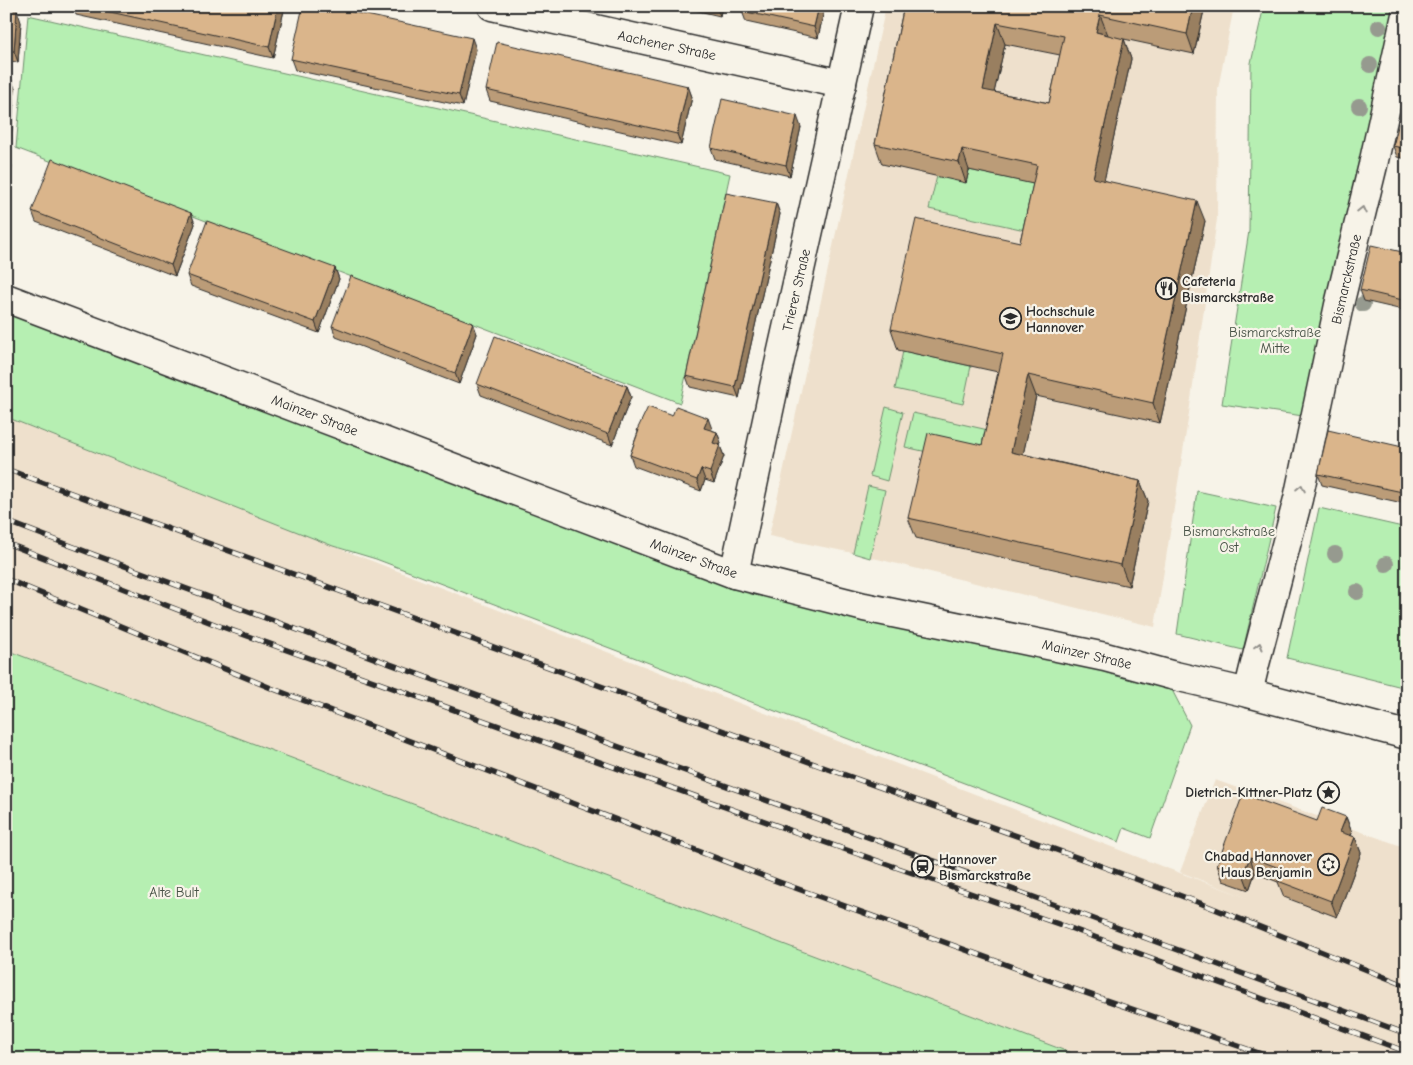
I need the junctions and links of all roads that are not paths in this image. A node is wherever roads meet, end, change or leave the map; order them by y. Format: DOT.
graph roads {
  1 [pos="492,6"];
  2 [pos="859,6"];
  3 [pos="1407,10"];
  4 [pos="842,84"];
  5 [pos="6,298"];
  6 [pos="734,574"];
  7 [pos="1248,693"];
  8 [pos="1407,735"];
  1 -- 4 [label="street, Aachener Straße"];
  2 -- 4 [label="street, Trierer Straße"];
  7 -- 3 [label="street, Bismarckstraße, one-way"];
  4 -- 6 [label="street, Trierer Straße"];
  5 -- 6 [label="street, Mainzer Straße"];
  6 -- 7 [label="street, Mainzer Straße"];
  7 -- 8 [label="street, Mainzer Straße"];
}
